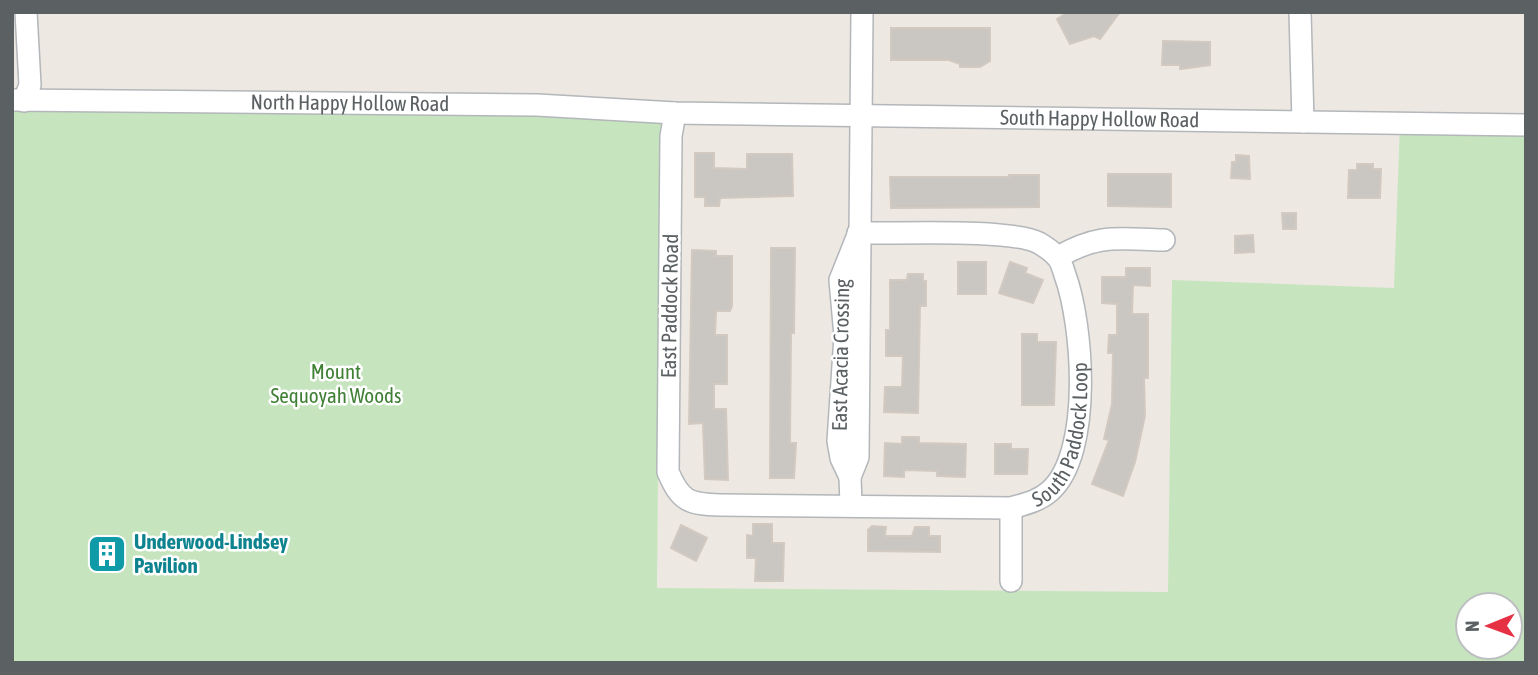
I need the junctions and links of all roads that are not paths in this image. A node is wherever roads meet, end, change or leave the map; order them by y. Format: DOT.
graph roads {
  1 [pos="26,12"];
  2 [pos="862,12"];
  3 [pos="1300,12"];
  4 [pos="18,101"];
  5 [pos="675,113"];
  6 [pos="860,115"];
  7 [pos="1303,122"];
  8 [pos="1526,125"];
  9 [pos="858,233"];
  10 [pos="1164,240"];
  11 [pos="1058,257"];
  12 [pos="682,496"];
  13 [pos="851,505"];
  14 [pos="1011,508"];
  15 [pos="1011,582"];
  1 -- 4 [label="street"];
  2 -- 6 [label="street, East Acacia Crossing"];
  3 -- 7 [label="street"];
  4 -- 5 [label="street, North Happy Hollow Road"];
  5 -- 6 [label="street, South Happy Hollow Road"];
  5 -- 12 [label="street, East Paddock Road"];
  6 -- 7 [label="street, South Happy Hollow Road"];
  6 -- 9 [label="street, East Acacia Crossing"];
  7 -- 8 [label="street, South Happy Hollow Road"];
  9 -- 11 [label="street"];
  9 -- 13 [label="street, East Acacia Crossing"];
  10 -- 11 [label="street"];
  11 -- 14 [label="street, South Paddock Loop"];
  12 -- 13 [label="street, South Paddock Loop"];
  13 -- 14 [label="street, South Paddock Loop"];
  14 -- 15 [label="street"];
}
